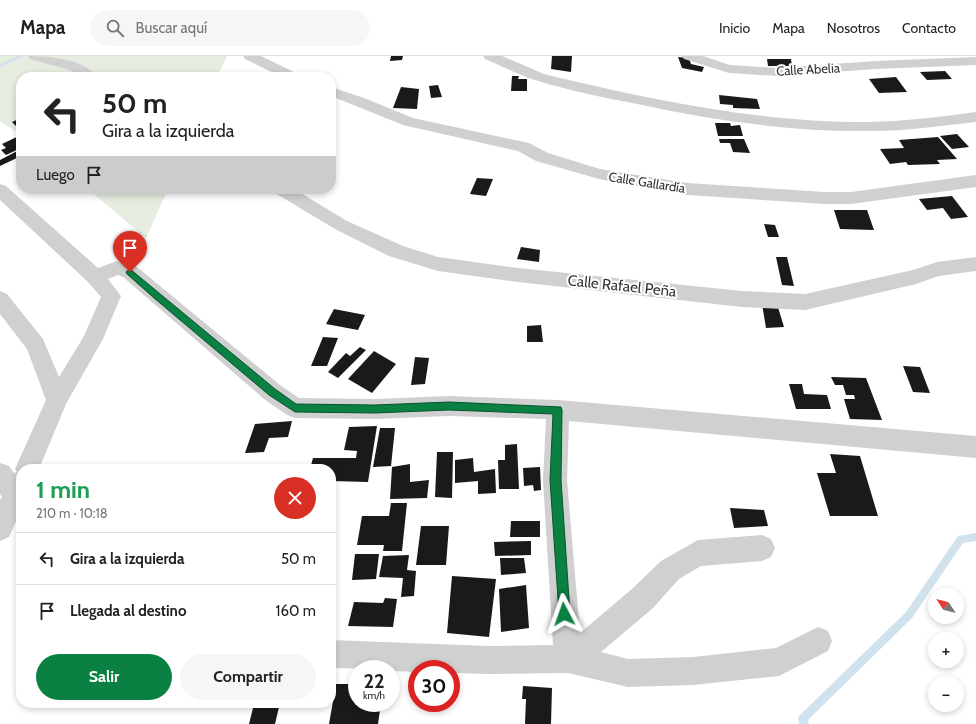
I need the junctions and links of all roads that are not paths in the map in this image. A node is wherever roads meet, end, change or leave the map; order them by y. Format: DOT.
graph roads {
  1 [pos="35,56"];
  2 [pos="250,56"];
  3 [pos="490,56"];
  4 [pos="689,56"];
  5 [pos="976,61"];
  6 [pos="82,72"];
  7 [pos="283,72"];
  8 [pos="336,93"];
  9 [pos="976,117"];
  10 [pos="976,181"];
  11 [pos="0,190"];
  12 [pos="289,194"];
  13 [pos="976,264"];
  14 [pos="95,277"];
  15 [pos="0,299"];
  16 [pos="57,400"];
  17 [pos="558,410"];
  18 [pos="976,430"];
  19 [pos="944,444"];
  20 [pos="976,447"];
  21 [pos="29,464"];
  22 [pos="0,474"];
  23 [pos="16,492"];
  24 [pos="16,500"];
  25 [pos="0,528"];
  26 [pos="762,548"];
  27 [pos="818,641"];
  28 [pos="336,654"];
  29 [pos="568,659"];
  1 -- 6 [label="street"];
  2 -- 7 [label="street"];
  3 -- 9 [label="street"];
  4 -- 5 [label="street, Calle Abelia"];
  8 -- 10 [label="street, Calle Gallardía"];
  11 -- 14 [label="street"];
  12 -- 13 [label="street, Calle Rafael Peña"];
  14 -- 16 [label="street"];
  14 -- 17 [label="street"];
  15 -- 16 [label="street"];
  16 -- 21 [label="street"];
  17 -- 19 [label="street"];
  17 -- 29 [label="street"];
  18 -- 19 [label="street"];
  19 -- 20 [label="street"];
  22 -- 23 [label="street"];
  24 -- 25 [label="street"];
  26 -- 29 [label="street"];
  27 -- 29 [label="street"];
  28 -- 29 [label="street"];
}
